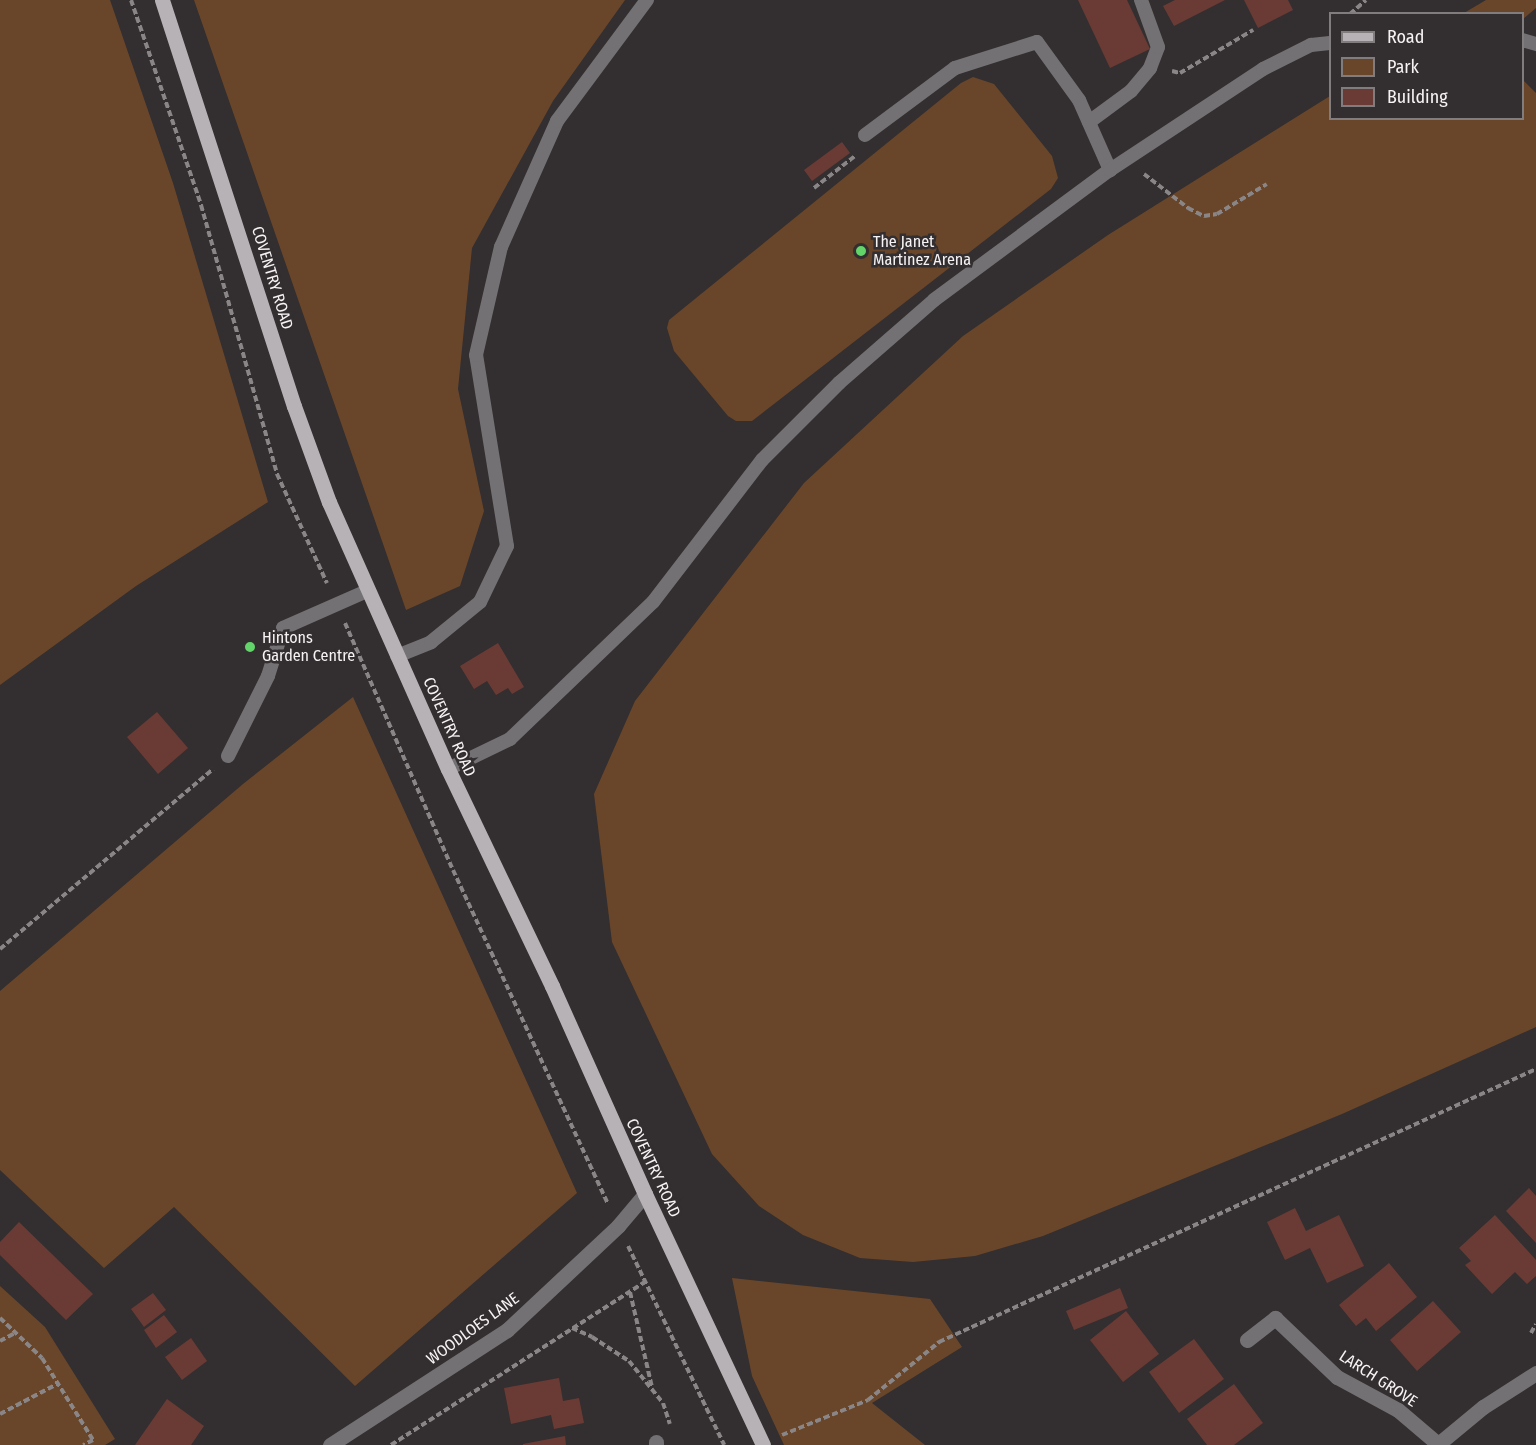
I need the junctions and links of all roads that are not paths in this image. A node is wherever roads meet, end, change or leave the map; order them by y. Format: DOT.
graph roads {
  1 [pos="162,0"];
  2 [pos="647,0"];
  3 [pos="1141,0"];
  4 [pos="1329,43"];
  5 [pos="1089,122"];
  6 [pos="865,135"];
  7 [pos="1110,170"];
  8 [pos="368,591"];
  9 [pos="397,656"];
  10 [pos="228,756"];
  11 [pos="448,769"];
  12 [pos="645,1194"];
  13 [pos="1247,1340"];
  14 [pos="1536,1373"];
  15 [pos="1438,1444"];
  16 [pos="330,1445"];
  17 [pos="763,1445"];
  1 -- 8 [label="main road, COVENTRY ROAD"];
  2 -- 9 [label="lane"];
  3 -- 5 [label="lane"];
  4 -- 7 [label="lane"];
  5 -- 6 [label="lane"];
  5 -- 7 [label="lane"];
  7 -- 11 [label="lane"];
  8 -- 9 [label="main road, COVENTRY ROAD"];
  8 -- 10 [label="lane"];
  9 -- 11 [label="main road, COVENTRY ROAD"];
  11 -- 12 [label="main road, COVENTRY ROAD"];
  12 -- 16 [label="street, WOODLOES LANE"];
  12 -- 17 [label="main road, COVENTRY ROAD"];
  13 -- 15 [label="street, LARCH GROVE"];
  14 -- 15 [label="street"];
}
